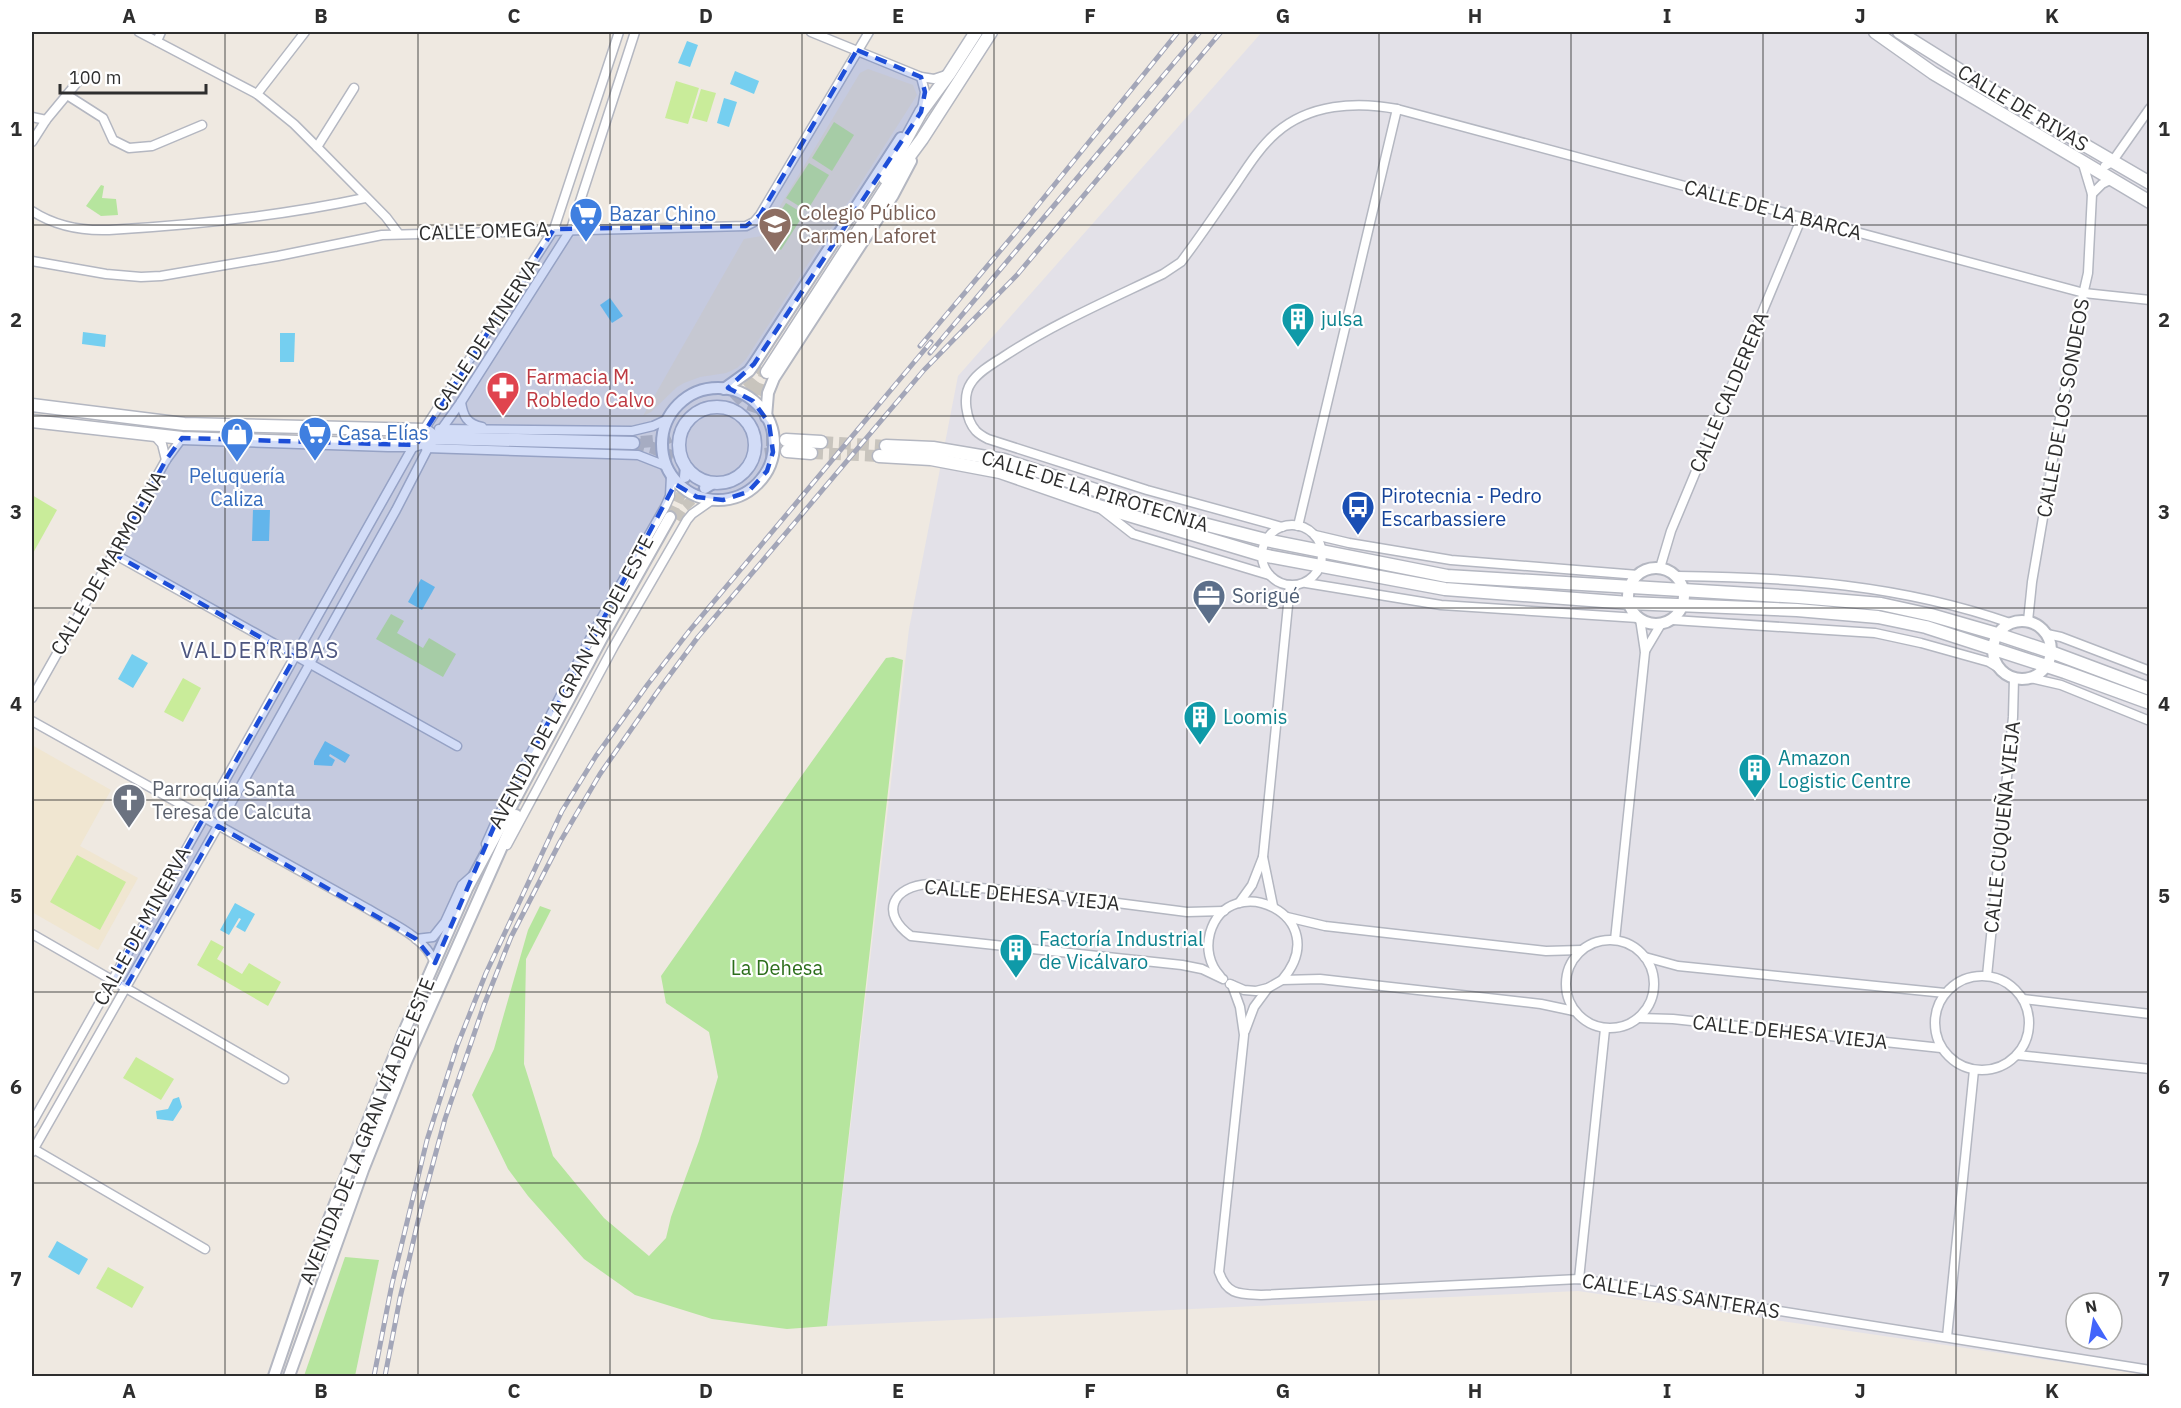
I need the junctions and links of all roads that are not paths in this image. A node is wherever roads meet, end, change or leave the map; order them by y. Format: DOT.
graph roads {
  1 [pos="139,32"];
  2 [pos="161,32"];
  3 [pos="305,32"];
  4 [pos="619,32"];
  5 [pos="635,32"];
  6 [pos="811,32"];
  7 [pos="869,32"];
  8 [pos="976,32"];
  9 [pos="991,32"];
  10 [pos="1875,32"];
  11 [pos="1899,32"];
  12 [pos="157,41"];
  13 [pos="857,50"];
  14 [pos="949,74"];
  15 [pos="921,77"];
  16 [pos="80,80"];
  17 [pos="354,88"];
  18 [pos="258,94"];
  19 [pos="67,95"];
  20 [pos="2150,108"];
  21 [pos="1397,110"];
  22 [pos="921,112"];
  23 [pos="32,117"];
  24 [pos="46,120"];
  25 [pos="202,125"];
  26 [pos="922,139"];
  27 [pos="32,142"];
  28 [pos="2054,146"];
  29 [pos="317,147"];
  30 [pos="2083,164"];
  31 [pos="2108,164"];
  32 [pos="2110,180"];
  33 [pos="2149,183"];
  34 [pos="2092,195"];
  35 [pos="365,198"];
  36 [pos="2150,202"];
  37 [pos="32,211"];
  38 [pos="1802,217"];
  39 [pos="554,229"];
  40 [pos="571,229"];
  41 [pos="398,233"];
  42 [pos="32,261"];
  43 [pos="2084,294"];
  44 [pos="2150,300"];
  45 [pos="724,389"];
  46 [pos="461,402"];
  47 [pos="32,405"];
  48 [pos="752,412"];
  49 [pos="766,417"];
  50 [pos="668,419"];
  51 [pos="32,421"];
  52 [pos="491,429"];
  53 [pos="683,429"];
  54 [pos="425,430"];
  55 [pos="440,433"];
  56 [pos="757,434"];
  57 [pos="155,436"];
  58 [pos="672,436"];
  59 [pos="183,438"];
  60 [pos="821,442"];
  61 [pos="633,443"];
  62 [pos="414,445"];
  63 [pos="1007,446"];
  64 [pos="428,448"];
  65 [pos="811,453"];
  66 [pos="765,454"];
  67 [pos="753,459"];
  68 [pos="166,460"];
  69 [pos="677,467"];
  70 [pos="712,500"];
  71 [pos="1095,505"];
  72 [pos="1298,526"];
  73 [pos="1282,527"];
  74 [pos="1315,535"];
  75 [pos="1266,540"];
  76 [pos="1323,551"];
  77 [pos="114,554"];
  78 [pos="1262,555"];
  79 [pos="1320,567"];
  80 [pos="1660,568"];
  81 [pos="1269,575"];
  82 [pos="1638,575"];
  83 [pos="1677,576"];
  84 [pos="1306,583"];
  85 [pos="1290,585"];
  86 [pos="1630,587"];
  87 [pos="1684,591"];
  88 [pos="1629,603"];
  89 [pos="1683,606"];
  90 [pos="1639,619"];
  91 [pos="1672,620"];
  92 [pos="2028,621"];
  93 [pos="2010,623"];
  94 [pos="1661,624"];
  95 [pos="1997,634"];
  96 [pos="2047,634"];
  97 [pos="1993,650"];
  98 [pos="1645,652"];
  99 [pos="2051,652"];
  100 [pos="295,657"];
  101 [pos="309,664"];
  102 [pos="2046,666"];
  103 [pos="1999,668"];
  104 [pos="2150,671"];
  105 [pos="2014,678"];
  106 [pos="2030,678"];
  107 [pos="2150,689"];
  108 [pos="32,698"];
  109 [pos="2150,703"];
  110 [pos="32,721"];
  111 [pos="2150,721"];
  112 [pos="457,746"];
  113 [pos="203,817"];
  114 [pos="218,826"];
  115 [pos="1263,857"];
  116 [pos="473,874"];
  117 [pos="467,889"];
  118 [pos="479,895"];
  119 [pos="1239,903"];
  120 [pos="1273,906"];
  121 [pos="1224,911"];
  122 [pos="1287,917"];
  123 [pos="32,934"];
  124 [pos="416,939"];
  125 [pos="1615,940"];
  126 [pos="1581,950"];
  127 [pos="1645,957"];
  128 [pos="435,963"];
  129 [pos="1987,976"];
  130 [pos="112,979"];
  131 [pos="1223,979"];
  132 [pos="1282,980"];
  133 [pos="1232,985"];
  134 [pos="126,987"];
  135 [pos="1268,988"];
  136 [pos="1945,993"];
  137 [pos="2023,999"];
  138 [pos="1574,1011"];
  139 [pos="2150,1014"];
  140 [pos="1639,1018"];
  141 [pos="1605,1029"];
  142 [pos="1244,1035"];
  143 [pos="1941,1048"];
  144 [pos="2017,1055"];
  145 [pos="2150,1069"];
  146 [pos="1974,1070"];
  147 [pos="284,1079"];
  148 [pos="32,1123"];
  149 [pos="32,1150"];
  150 [pos="205,1249"];
  151 [pos="1579,1279"];
  152 [pos="1947,1337"];
  153 [pos="2150,1370"];
  154 [pos="274,1377"];
  155 [pos="289,1377"];
  1 -- 12 [label="street"];
  2 -- 12 [label="street"];
  3 -- 18 [label="street"];
  4 -- 39 [label="street, CALLE DE MINERVA"];
  5 -- 40 [label="street, CALLE DE MINERVA"];
  6 -- 13 [label="street"];
  7 -- 13 [label="street, CALLE OMEGA"];
  8 -- 14 [label="main road"];
  9 -- 26 [label="main road"];
  10 -- 28 [label="main road, CALLE DE RIVAS"];
  11 -- 31 [label="main road, CALLE DE RIVAS"];
  12 -- 18 [label="street"];
  13 -- 15 [label="street"];
  13 -- 40 [label="street, CALLE OMEGA"];
  14 -- 15 [label="street"];
  14 -- 22 [label="main road"];
  15 -- 22 [label="street"];
  16 -- 19 [label="street"];
  17 -- 29 [label="street"];
  18 -- 29 [label="street"];
  19 -- 24 [label="street"];
  19 -- 25 [label="street"];
  20 -- 31 [label="street"];
  21 -- 38 [label="street, CALLE DE LA BARCA"];
  21 -- 63 [label="street, CALLE DE LA BARCA"];
  21 -- 72 [label="street"];
  22 -- 26 [label="main road"];
  22 -- 45 [label="street"];
  23 -- 24 [label="street"];
  24 -- 27 [label="street"];
  26 -- 49 [label="street"];
  28 -- 30 [label="main road, CALLE DE RIVAS"];
  28 -- 31 [label="main road, CALLE DE RIVAS"];
  29 -- 35 [label="street"];
  30 -- 32 [label="main road, CALLE DE RIVAS"];
  30 -- 34 [label="street, CALLE DE LOS SONDEOS"];
  31 -- 33 [label="main road, CALLE DE RIVAS"];
  32 -- 34 [label="street"];
  32 -- 36 [label="main road, CALLE DE RIVAS"];
  34 -- 43 [label="street, CALLE DE LOS SONDEOS"];
  35 -- 37 [label="street"];
  35 -- 41 [label="street"];
  38 -- 43 [label="street, CALLE DE LA BARCA"];
  38 -- 80 [label="street, CALLE CALDERERA"];
  39 -- 40 [label="street, CALLE OMEGA"];
  39 -- 41 [label="street, CALLE OMEGA"];
  39 -- 54 [label="street, CALLE DE MINERVA"];
  40 -- 46 [label="street, CALLE DE MINERVA"];
  41 -- 42 [label="street, CALLE OMEGA"];
  43 -- 44 [label="street, CALLE DE LA BARCA"];
  43 -- 92 [label="street, CALLE DE LOS SONDEOS"];
  45 -- 49 [label="street"];
  45 -- 50 [label="street"];
  46 -- 52 [label="street, CALLE DE MINERVA"];
  46 -- 55 [label="street, CALLE DE MINERVA"];
  47 -- 54 [label="main road"];
  48 -- 56 [label="main road"];
  49 -- 70 [label="street"];
  50 -- 52 [label="street"];
  50 -- 69 [label="street"];
  51 -- 57 [label="main road"];
  52 -- 55 [label="street"];
  53 -- 56 [label="main road"];
  53 -- 58 [label="main road"];
  53 -- 69 [label="main road"];
  54 -- 55 [label="main road"];
  54 -- 62 [label="street, CALLE DE MINERVA"];
  55 -- 61 [label="main road"];
  55 -- 62 [label="main road"];
  55 -- 64 [label="street, CALLE DE MINERVA"];
  56 -- 67 [label="main road"];
  57 -- 59 [label="main road"];
  57 -- 68 [label="street, CALLE DE MARMOLINA"];
  59 -- 62 [label="main road"];
  59 -- 68 [label="street, CALLE DE MARMOLINA"];
  60 -- 65 [label="main road"];
  62 -- 64 [label="street"];
  62 -- 100 [label="street, CALLE DE MINERVA"];
  63 -- 73 [label="street, CALLE DE LA PIROTECNIA"];
  64 -- 69 [label="street"];
  64 -- 101 [label="street, CALLE DE MINERVA"];
  66 -- 67 [label="main road"];
  67 -- 69 [label="main road"];
  68 -- 77 [label="street, CALLE DE MARMOLINA"];
  69 -- 70 [label="street"];
  69 -- 116 [label="street, AVENIDA DE LA GRAN VÍA DEL ESTE"];
  70 -- 118 [label="street, AVENIDA DE LA GRAN VÍA DEL ESTE"];
  71 -- 75 [label="main road, CALLE DE LA PIROTECNIA"];
  71 -- 78 [label="main road, CALLE DE LA PIROTECNIA"];
  71 -- 81 [label="street, CALLE DE LA PIROTECNIA"];
  72 -- 73 [label="street, CALLE DE LA PIROTECNIA"];
  72 -- 74 [label="street"];
  73 -- 75 [label="street"];
  74 -- 76 [label="street"];
  74 -- 82 [label="street"];
  75 -- 76 [label="main road, CALLE DE LA PIROTECNIA"];
  75 -- 78 [label="street"];
  76 -- 79 [label="street"];
  76 -- 86 [label="main road, CALLE DE LA PIROTECNIA"];
  77 -- 100 [label="street"];
  77 -- 108 [label="street, CALLE DE MARMOLINA"];
  78 -- 79 [label="main road, CALLE DE LA PIROTECNIA"];
  78 -- 81 [label="street"];
  79 -- 84 [label="street"];
  79 -- 88 [label="main road, CALLE DE LA PIROTECNIA"];
  80 -- 82 [label="street"];
  80 -- 83 [label="street"];
  81 -- 85 [label="street, CALLE DE LA PIROTECNIA"];
  82 -- 86 [label="street"];
  83 -- 87 [label="street"];
  83 -- 93 [label="street"];
  84 -- 85 [label="street"];
  84 -- 90 [label="street"];
  85 -- 115 [label="street"];
  86 -- 87 [label="main road, CALLE DE LA PIROTECNIA"];
  86 -- 88 [label="street"];
  87 -- 89 [label="street"];
  87 -- 95 [label="main road, CALLE DE LA PIROTECNIA"];
  88 -- 89 [label="main road, CALLE DE LA PIROTECNIA"];
  88 -- 90 [label="street"];
  89 -- 91 [label="street"];
  89 -- 97 [label="main road, CALLE DE LA PIROTECNIA"];
  90 -- 94 [label="street"];
  90 -- 98 [label="street"];
  91 -- 94 [label="street"];
  91 -- 103 [label="street"];
  92 -- 93 [label="street"];
  92 -- 96 [label="street"];
  93 -- 95 [label="street"];
  94 -- 98 [label="street"];
  95 -- 97 [label="street"];
  95 -- 99 [label="main road, CALLE DE LA PIROTECNIA"];
  96 -- 99 [label="street"];
  96 -- 104 [label="street"];
  97 -- 102 [label="main road, CALLE DE LA PIROTECNIA"];
  97 -- 103 [label="street"];
  98 -- 125 [label="street"];
  99 -- 102 [label="street"];
  99 -- 107 [label="main road, CALLE DE LA PIROTECNIA"];
  100 -- 101 [label="street"];
  100 -- 113 [label="street, CALLE DE MINERVA"];
  101 -- 112 [label="street"];
  101 -- 114 [label="street, CALLE DE MINERVA"];
  102 -- 106 [label="street"];
  102 -- 109 [label="main road, CALLE DE LA PIROTECNIA"];
  103 -- 105 [label="street"];
  105 -- 106 [label="street"];
  105 -- 129 [label="street, CALLE CUQUEÑA VIEJA"];
  106 -- 111 [label="street"];
  110 -- 113 [label="street"];
  113 -- 114 [label="street"];
  113 -- 130 [label="street, CALLE DE MINERVA"];
  114 -- 124 [label="street"];
  114 -- 134 [label="street, CALLE DE MINERVA"];
  115 -- 119 [label="street"];
  115 -- 120 [label="street"];
  116 -- 117 [label="street, AVENIDA DE LA GRAN VÍA DEL ESTE"];
  116 -- 124 [label="street"];
  117 -- 118 [label="street, AVENIDA DE LA GRAN VÍA DEL ESTE"];
  117 -- 128 [label="street, AVENIDA DE LA GRAN VÍA DEL ESTE"];
  118 -- 155 [label="street, AVENIDA DE LA GRAN VÍA DEL ESTE"];
  119 -- 120 [label="street"];
  119 -- 121 [label="street"];
  120 -- 122 [label="street"];
  121 -- 131 [label="street"];
  121 -- 131 [label="street, CALLE DEHESA VIEJA"];
  122 -- 126 [label="street"];
  122 -- 132 [label="street"];
  123 -- 130 [label="street"];
  124 -- 128 [label="street"];
  125 -- 126 [label="street"];
  125 -- 127 [label="street"];
  126 -- 138 [label="street"];
  127 -- 136 [label="street"];
  127 -- 140 [label="street"];
  128 -- 154 [label="street, AVENIDA DE LA GRAN VÍA DEL ESTE"];
  129 -- 136 [label="street"];
  129 -- 137 [label="street"];
  130 -- 134 [label="street"];
  130 -- 148 [label="street, CALLE DE MINERVA"];
  131 -- 133 [label="street"];
  132 -- 135 [label="street"];
  132 -- 138 [label="street"];
  133 -- 135 [label="street"];
  133 -- 142 [label="street"];
  134 -- 147 [label="street"];
  134 -- 149 [label="street, CALLE DE MINERVA"];
  135 -- 142 [label="street"];
  136 -- 143 [label="street"];
  137 -- 139 [label="street"];
  137 -- 144 [label="street"];
  138 -- 141 [label="street"];
  140 -- 141 [label="street"];
  140 -- 143 [label="street, CALLE DEHESA VIEJA"];
  141 -- 151 [label="street"];
  142 -- 151 [label="street, CALLE LAS SANTERAS"];
  143 -- 146 [label="street"];
  144 -- 145 [label="street"];
  144 -- 146 [label="street"];
  146 -- 152 [label="street"];
  149 -- 150 [label="street"];
  151 -- 152 [label="street, CALLE LAS SANTERAS"];
  152 -- 153 [label="street, CALLE LAS SANTERAS"];
}
